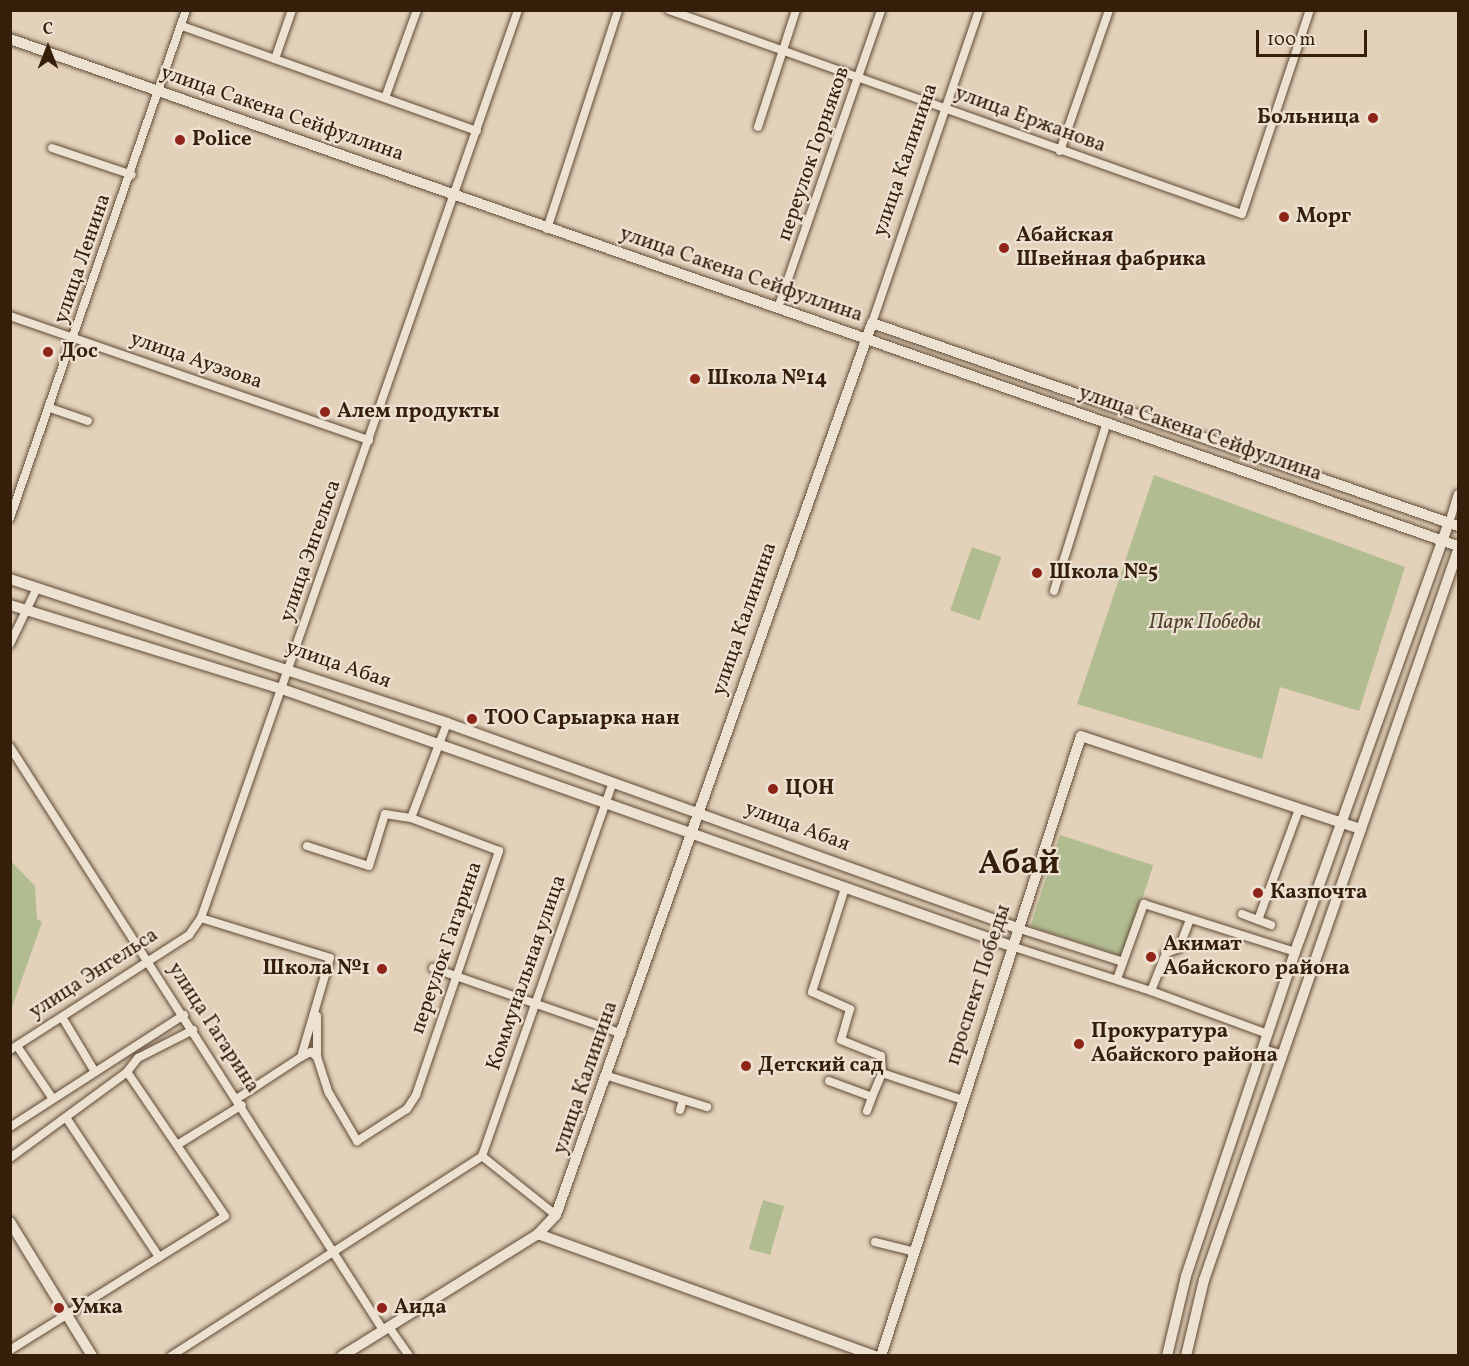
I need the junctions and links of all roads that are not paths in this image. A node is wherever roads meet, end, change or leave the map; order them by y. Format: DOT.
graph roads {
  1 [pos="186,10"];
  2 [pos="292,10"];
  3 [pos="417,10"];
  4 [pos="518,10"];
  5 [pos="618,10"];
  6 [pos="669,10"];
  7 [pos="796,10"];
  8 [pos="881,10"];
  9 [pos="979,10"];
  10 [pos="1109,10"];
  11 [pos="1310,10"];
  12 [pos="182,26"];
  13 [pos="10,39"];
  14 [pos="783,51"];
  15 [pos="275,59"];
  16 [pos="859,77"];
  17 [pos="160,92"];
  18 [pos="385,99"];
  19 [pos="944,107"];
  20 [pos="758,127"];
  21 [pos="477,131"];
  22 [pos="52,148"];
  23 [pos="1060,151"];
  24 [pos="132,175"];
  25 [pos="455,196"];
  26 [pos="547,229"];
  27 [pos="778,308"];
  28 [pos="10,316"];
  29 [pos="872,323"];
  30 [pos="75,338"];
  31 [pos="863,338"];
  32 [pos="50,408"];
  33 [pos="88,421"];
  34 [pos="1107,423"];
  35 [pos="369,440"];
  36 [pos="1255,455"];
  37 [pos="1250,471"];
  38 [pos="1458,494"];
  39 [pos="10,518"];
  40 [pos="1454,524"];
  41 [pos="1443,540"];
  42 [pos="1458,548"];
  43 [pos="10,579"];
  44 [pos="37,588"];
  45 [pos="1054,591"];
  46 [pos="10,605"];
  47 [pos="23,609"];
  48 [pos="10,644"];
  49 [pos="289,669"];
  50 [pos="282,689"];
  51 [pos="447,723"];
  52 [pos="437,744"];
  53 [pos="10,747"];
  54 [pos="613,782"];
  55 [pos="606,803"];
  56 [pos="1299,809"];
  57 [pos="699,812"];
  58 [pos="411,818"];
  59 [pos="1341,823"];
  60 [pos="1361,829"];
  61 [pos="692,832"];
  62 [pos="307,846"];
  63 [pos="852,869"];
  64 [pos="845,888"];
  65 [pos="1242,914"];
  66 [pos="201,918"];
  67 [pos="1190,919"];
  68 [pos="1258,920"];
  69 [pos="1271,925"];
  70 [pos="1017,928"];
  71 [pos="1011,946"];
  72 [pos="1294,957"];
  73 [pos="149,961"];
  74 [pos="1123,962"];
  75 [pos="432,968"];
  76 [pos="1310,968"];
  77 [pos="455,977"];
  78 [pos="1117,979"];
  79 [pos="1150,991"];
  80 [pos="535,1004"];
  81 [pos="317,1008"];
  82 [pos="184,1015"];
  83 [pos="62,1017"];
  84 [pos="193,1030"];
  85 [pos="622,1034"];
  86 [pos="1268,1034"];
  87 [pos="14,1048"];
  88 [pos="1263,1049"];
  89 [pos="1281,1054"];
  90 [pos="301,1057"];
  91 [pos="318,1057"];
  92 [pos="95,1072"];
  93 [pos="127,1072"];
  94 [pos="882,1073"];
  95 [pos="608,1076"];
  96 [pos="829,1081"];
  97 [pos="872,1097"];
  98 [pos="53,1100"];
  99 [pos="683,1100"];
  100 [pos="963,1100"];
  101 [pos="240,1102"];
  102 [pos="707,1107"];
  103 [pos="680,1110"];
  104 [pos="867,1111"];
  105 [pos="67,1119"];
  106 [pos="10,1127"];
  107 [pos="177,1145"];
  108 [pos="482,1156"];
  109 [pos="10,1158"];
  110 [pos="556,1215"];
  111 [pos="10,1222"];
  112 [pos="538,1234"];
  113 [pos="875,1242"];
  114 [pos="333,1251"];
  115 [pos="915,1252"];
  116 [pos="159,1257"];
  117 [pos="1186,1276"];
  118 [pos="1204,1280"];
  119 [pos="67,1316"];
  120 [pos="386,1328"];
  121 [pos="10,1350"];
  122 [pos="92,1356"];
  123 [pos="171,1356"];
  124 [pos="342,1356"];
  125 [pos="409,1356"];
  126 [pos="875,1356"];
  127 [pos="881,1356"];
  128 [pos="1167,1356"];
  129 [pos="1186,1356"];
  1 -- 12 [label="street, улица Ленина"];
  2 -- 15 [label="street"];
  3 -- 18 [label="street"];
  4 -- 21 [label="street, улица Энгельса"];
  5 -- 26 [label="street"];
  6 -- 14 [label="street, улица Ержанова"];
  7 -- 14 [label="street"];
  8 -- 16 [label="street, переулок Горняков"];
  9 -- 19 [label="street, улица Калинина"];
  10 -- 23 [label="street"];
  11 -- 23 [label="street, улица Ержанова"];
  12 -- 15 [label="street"];
  12 -- 17 [label="street, улица Ленина"];
  13 -- 17 [label="street, улица Сакена Сейфуллина"];
  14 -- 16 [label="street, улица Ержанова"];
  14 -- 20 [label="street"];
  15 -- 18 [label="street"];
  16 -- 19 [label="street, улица Ержанова"];
  16 -- 27 [label="street, переулок Горняков"];
  17 -- 24 [label="street, улица Ленина"];
  17 -- 25 [label="street, улица Сакена Сейфуллина"];
  18 -- 21 [label="street"];
  19 -- 23 [label="street, улица Ержанова"];
  19 -- 29 [label="street, улица Калинина"];
  21 -- 25 [label="street, улица Энгельса"];
  22 -- 24 [label="street"];
  24 -- 30 [label="street, улица Ленина"];
  25 -- 26 [label="street, улица Сакена Сейфуллина"];
  25 -- 35 [label="street, улица Энгельса"];
  26 -- 27 [label="street, улица Сакена Сейфуллина"];
  27 -- 31 [label="street, улица Сакена Сейфуллина"];
  28 -- 30 [label="street, улица Ауэзова"];
  29 -- 31 [label="street, улица Калинина"];
  29 -- 36 [label="street, улица Сакена Сейфуллина"];
  30 -- 32 [label="street, улица Ленина"];
  30 -- 35 [label="street, улица Ауэзова"];
  31 -- 34 [label="street, улица Сакена Сейфуллина"];
  31 -- 57 [label="street, улица Калинина"];
  32 -- 33 [label="street"];
  32 -- 39 [label="street, улица Ленина"];
  34 -- 37 [label="street, улица Сакена Сейфуллина"];
  34 -- 45 [label="street"];
  35 -- 49 [label="street, улица Энгельса"];
  36 -- 37 [label="street"];
  36 -- 40 [label="street, улица Сакена Сейфуллина"];
  37 -- 41 [label="street, улица Сакена Сейфуллина"];
  38 -- 40 [label="street"];
  40 -- 41 [label="street"];
  41 -- 42 [label="street, улица Сакена Сейфуллина"];
  41 -- 59 [label="street"];
  42 -- 60 [label="street"];
  43 -- 44 [label="street, улица Абая"];
  44 -- 47 [label="street"];
  44 -- 49 [label="street, улица Абая"];
  46 -- 47 [label="street, улица Абая"];
  47 -- 48 [label="street"];
  47 -- 50 [label="street, улица Абая"];
  49 -- 50 [label="street, улица Энгельса"];
  49 -- 51 [label="street, улица Абая"];
  50 -- 52 [label="street, улица Абая"];
  50 -- 66 [label="street, улица Энгельса"];
  51 -- 52 [label="street"];
  51 -- 54 [label="street, улица Абая"];
  52 -- 55 [label="street, улица Абая"];
  52 -- 58 [label="street"];
  53 -- 73 [label="street, улица Гагарина"];
  54 -- 55 [label="street, Коммунальная улица"];
  54 -- 57 [label="street, улица Абая"];
  55 -- 61 [label="street, улица Абая"];
  55 -- 80 [label="street, Коммунальная улица"];
  56 -- 59 [label="street, проспект Победы"];
  56 -- 68 [label="street"];
  56 -- 70 [label="street, проспект Победы"];
  57 -- 61 [label="street, улица Калинина"];
  57 -- 63 [label="street, улица Абая"];
  58 -- 62 [label="street"];
  58 -- 77 [label="street, переулок Гагарина"];
  59 -- 60 [label="street, проспект Победы"];
  59 -- 72 [label="street"];
  60 -- 76 [label="street"];
  61 -- 64 [label="street, улица Абая"];
  61 -- 85 [label="street, улица Калинина"];
  63 -- 64 [label="street, улица Абая"];
  63 -- 70 [label="street"];
  64 -- 71 [label="street"];
  64 -- 94 [label="street"];
  65 -- 68 [label="street"];
  66 -- 73 [label="street, улица Энгельса"];
  66 -- 81 [label="street"];
  67 -- 72 [label="street"];
  67 -- 74 [label="street"];
  67 -- 79 [label="street"];
  68 -- 69 [label="street"];
  70 -- 71 [label="street, проспект Победы"];
  70 -- 74 [label="street"];
  71 -- 78 [label="street"];
  71 -- 100 [label="street, проспект Победы"];
  72 -- 76 [label="street"];
  72 -- 86 [label="street"];
  73 -- 82 [label="street, улица Гагарина"];
  73 -- 83 [label="street, улица Энгельса"];
  74 -- 78 [label="street"];
  75 -- 77 [label="street"];
  76 -- 89 [label="street"];
  77 -- 80 [label="street"];
  77 -- 91 [label="street, переулок Гагарина"];
  78 -- 79 [label="street"];
  79 -- 86 [label="street"];
  80 -- 85 [label="street"];
  80 -- 108 [label="street, Коммунальная улица"];
  81 -- 90 [label="street"];
  81 -- 91 [label="street"];
  82 -- 84 [label="street, улица Гагарина"];
  82 -- 92 [label="street"];
  83 -- 87 [label="street, улица Энгельса"];
  83 -- 92 [label="street"];
  84 -- 93 [label="street"];
  84 -- 101 [label="street, улица Гагарина"];
  85 -- 95 [label="street, улица Калинина"];
  86 -- 88 [label="street"];
  87 -- 98 [label="street"];
  88 -- 89 [label="street"];
  88 -- 117 [label="street"];
  89 -- 118 [label="street"];
  90 -- 91 [label="street"];
  90 -- 101 [label="street"];
  92 -- 98 [label="street"];
  93 -- 105 [label="street"];
  93 -- 107 [label="street"];
  94 -- 97 [label="street"];
  94 -- 100 [label="street"];
  95 -- 99 [label="street"];
  95 -- 110 [label="street, улица Калинина"];
  96 -- 97 [label="street"];
  97 -- 104 [label="street"];
  98 -- 106 [label="street"];
  99 -- 102 [label="street"];
  99 -- 103 [label="street"];
  100 -- 115 [label="street, проспект Победы"];
  101 -- 107 [label="street"];
  101 -- 114 [label="street, улица Гагарина"];
  105 -- 109 [label="street"];
  105 -- 116 [label="street"];
  107 -- 116 [label="street"];
  108 -- 110 [label="street"];
  108 -- 114 [label="street"];
  110 -- 112 [label="street, улица Калинина"];
  111 -- 119 [label="street"];
  112 -- 120 [label="street, улица Калинина"];
  112 -- 126 [label="street"];
  113 -- 115 [label="street"];
  114 -- 120 [label="street, улица Гагарина"];
  114 -- 123 [label="street"];
  115 -- 127 [label="street, проспект Победы"];
  116 -- 119 [label="street"];
  117 -- 118 [label="street"];
  117 -- 128 [label="street"];
  118 -- 129 [label="street"];
  119 -- 121 [label="street"];
  119 -- 122 [label="street"];
  120 -- 124 [label="street, улица Калинина"];
  120 -- 125 [label="street, улица Гагарина"];
}
